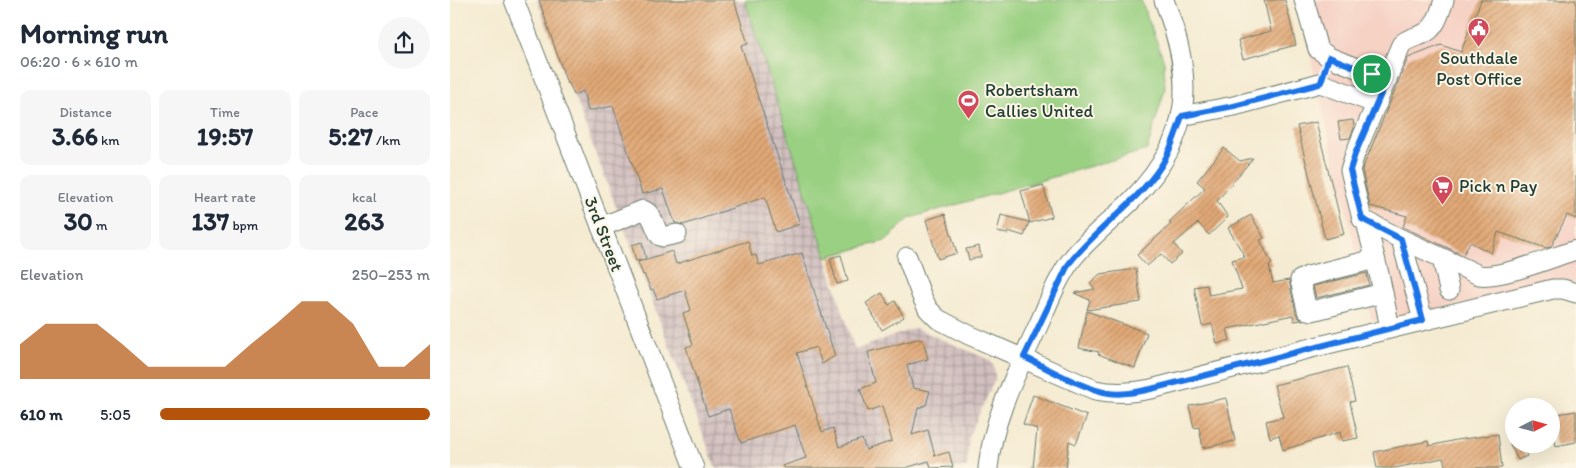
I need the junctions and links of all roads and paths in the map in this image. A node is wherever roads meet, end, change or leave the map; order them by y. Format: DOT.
graph roads {
  1 [pos="514,0"];
  2 [pos="1164,0"];
  3 [pos="1304,0"];
  4 [pos="1444,0"];
  5 [pos="1329,57"];
  6 [pos="1387,80"];
  7 [pos="1320,83"];
  8 [pos="1377,104"];
  9 [pos="1182,116"];
  10 [pos="1366,222"];
  11 [pos="601,227"];
  12 [pos="677,234"];
  13 [pos="1401,239"];
  14 [pos="1576,250"];
  15 [pos="907,257"];
  16 [pos="1442,258"];
  17 [pos="1375,259"];
  18 [pos="1449,290"];
  19 [pos="1576,293"];
  20 [pos="1383,294"];
  21 [pos="1423,320"];
  22 [pos="1390,328"];
  23 [pos="1024,357"];
  24 [pos="694,468"];
  25 [pos="988,468"];
  1 -- 11 [label="street, 3rd Street"];
  2 -- 9 [label="street"];
  3 -- 5 [label="street"];
  4 -- 6 [label="street"];
  5 -- 6 [label="street"];
  5 -- 7 [label="street"];
  6 -- 8 [label="street"];
  7 -- 8 [label="street"];
  7 -- 9 [label="street"];
  8 -- 10 [label="street"];
  9 -- 23 [label="street"];
  10 -- 13 [label="street"];
  10 -- 17 [label="street"];
  11 -- 12 [label="street"];
  11 -- 24 [label="street, 3rd Street"];
  13 -- 16 [label="street"];
  13 -- 21 [label="street"];
  14 -- 16 [label="street"];
  15 -- 23 [label="street"];
  16 -- 18 [label="street"];
  17 -- 20 [label="street"];
  17 -- 20 [label="street"];
  19 -- 21 [label="street"];
  20 -- 22 [label="street"];
  21 -- 22 [label="street"];
  22 -- 23 [label="street"];
  23 -- 25 [label="street"];
}
